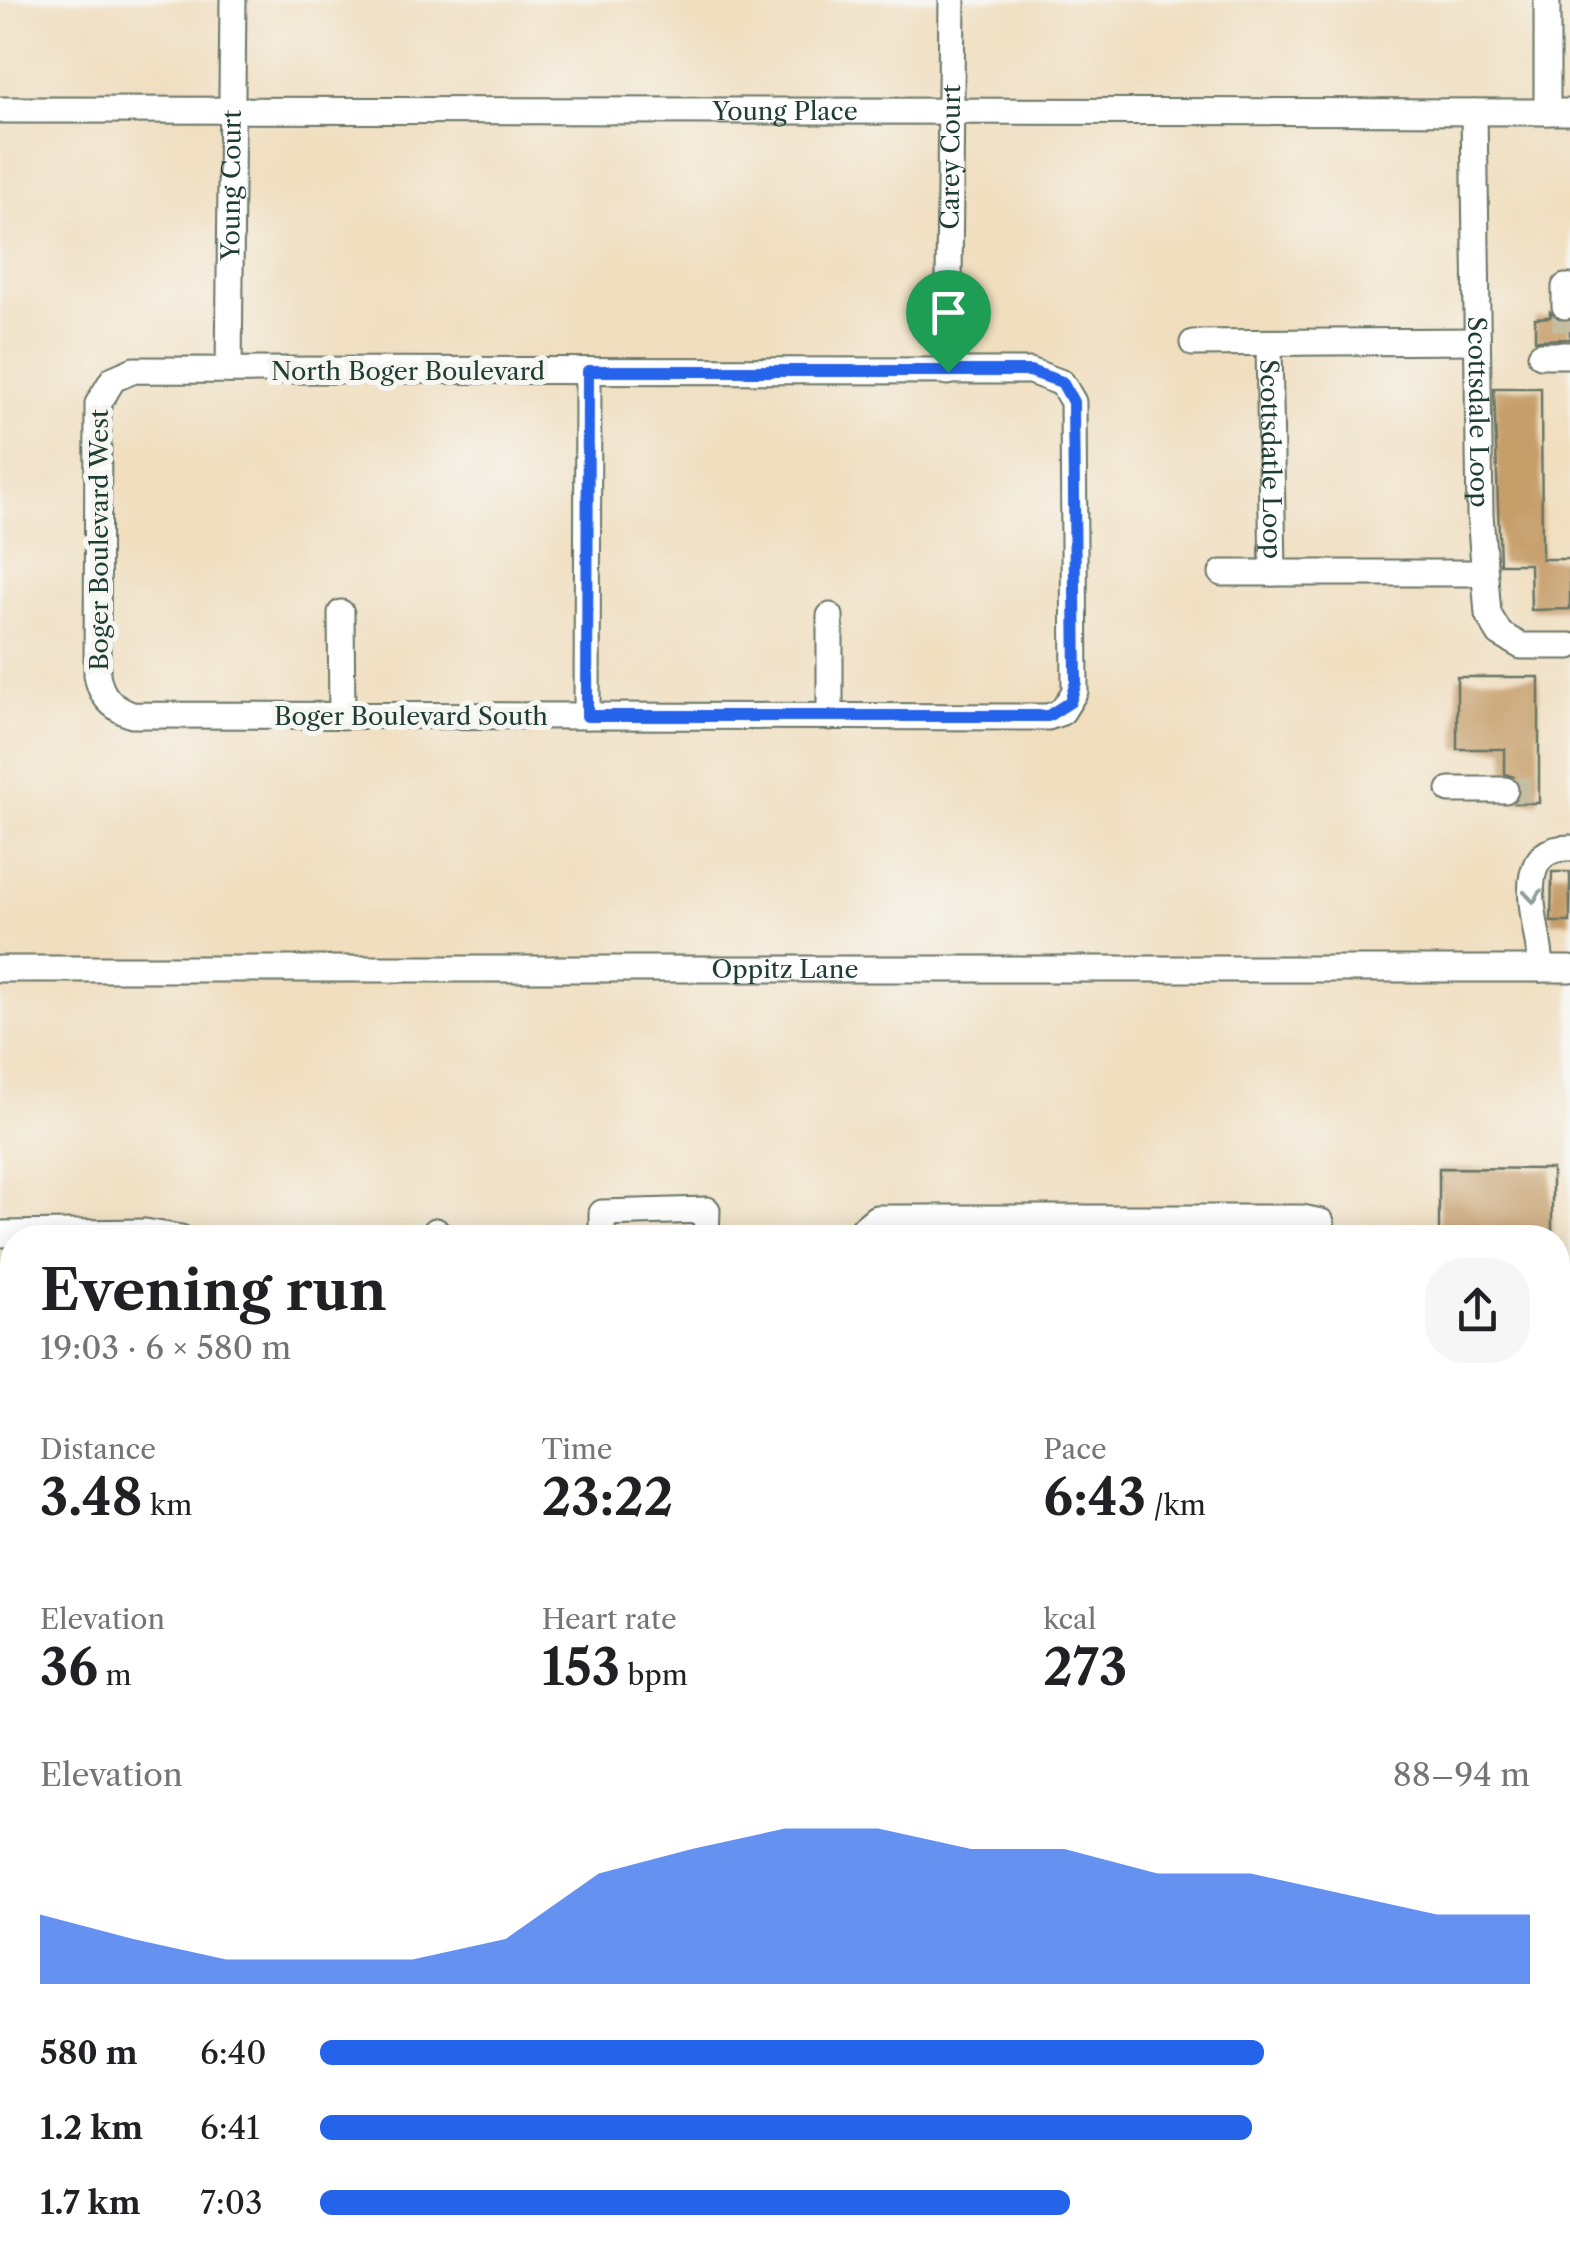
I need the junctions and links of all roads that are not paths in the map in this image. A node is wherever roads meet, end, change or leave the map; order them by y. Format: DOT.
graph roads {
  1 [pos="233,0"];
  2 [pos="952,0"];
  3 [pos="1547,0"];
  4 [pos="0,110"];
  5 [pos="232,111"];
  6 [pos="952,112"];
  7 [pos="1474,112"];
  8 [pos="1558,112"];
  9 [pos="1477,342"];
  10 [pos="1192,343"];
  11 [pos="1270,344"];
  12 [pos="229,370"];
  13 [pos="588,371"];
  14 [pos="948,372"];
  15 [pos="113,378"];
  16 [pos="1222,573"];
  17 [pos="1272,573"];
  18 [pos="1482,574"];
  19 [pos="341,613"];
  20 [pos="830,616"];
  21 [pos="1570,646"];
  22 [pos="1070,702"];
  23 [pos="110,704"];
  24 [pos="342,716"];
  25 [pos="587,716"];
  26 [pos="830,716"];
  27 [pos="1450,790"];
  28 [pos="1505,790"];
  29 [pos="1570,848"];
  30 [pos="0,968"];
  31 [pos="1541,969"];
  32 [pos="1570,969"];
  33 [pos="602,1225"];
  34 [pos="706,1225"];
  35 [pos="870,1225"];
  36 [pos="917,1225"];
  37 [pos="1226,1225"];
  38 [pos="1322,1225"];
  1 -- 5 [label="street, Young Court"];
  2 -- 6 [label="street, Carey Court"];
  3 -- 8 [label="street"];
  4 -- 5 [label="street, Young Place"];
  5 -- 6 [label="street, Young Place"];
  5 -- 12 [label="street, Young Court"];
  6 -- 7 [label="street, Young Place"];
  6 -- 14 [label="street, Carey Court"];
  7 -- 8 [label="street, Young Place"];
  7 -- 9 [label="street, Scottsdale Loop"];
  9 -- 11 [label="street"];
  9 -- 18 [label="street, Scottsdale Loop"];
  10 -- 11 [label="street"];
  11 -- 17 [label="street, Scottsdatle Loop"];
  12 -- 13 [label="street, North Boger Boulevard"];
  12 -- 15 [label="street, North Boger Boulevard"];
  13 -- 14 [label="street, North Boger Boulevard"];
  13 -- 25 [label="street"];
  14 -- 22 [label="street, North Boger Boulevard"];
  15 -- 23 [label="street, Boger Boulevard West"];
  16 -- 17 [label="street"];
  17 -- 18 [label="street"];
  18 -- 21 [label="street, Scottsdale Loop"];
  19 -- 24 [label="street"];
  20 -- 26 [label="street"];
  22 -- 26 [label="street, Boger Boulevard South"];
  23 -- 24 [label="street, Boger Boulevard South"];
  24 -- 25 [label="street, Boger Boulevard South"];
  25 -- 26 [label="street, Boger Boulevard South"];
  27 -- 28 [label="street"];
  29 -- 31 [label="street, one-way"];
  30 -- 31 [label="street, Oppitz Lane"];
  31 -- 32 [label="street, Oppitz Lane"];
  33 -- 34 [label="street"];
  35 -- 36 [label="street"];
  37 -- 38 [label="street"];
}
